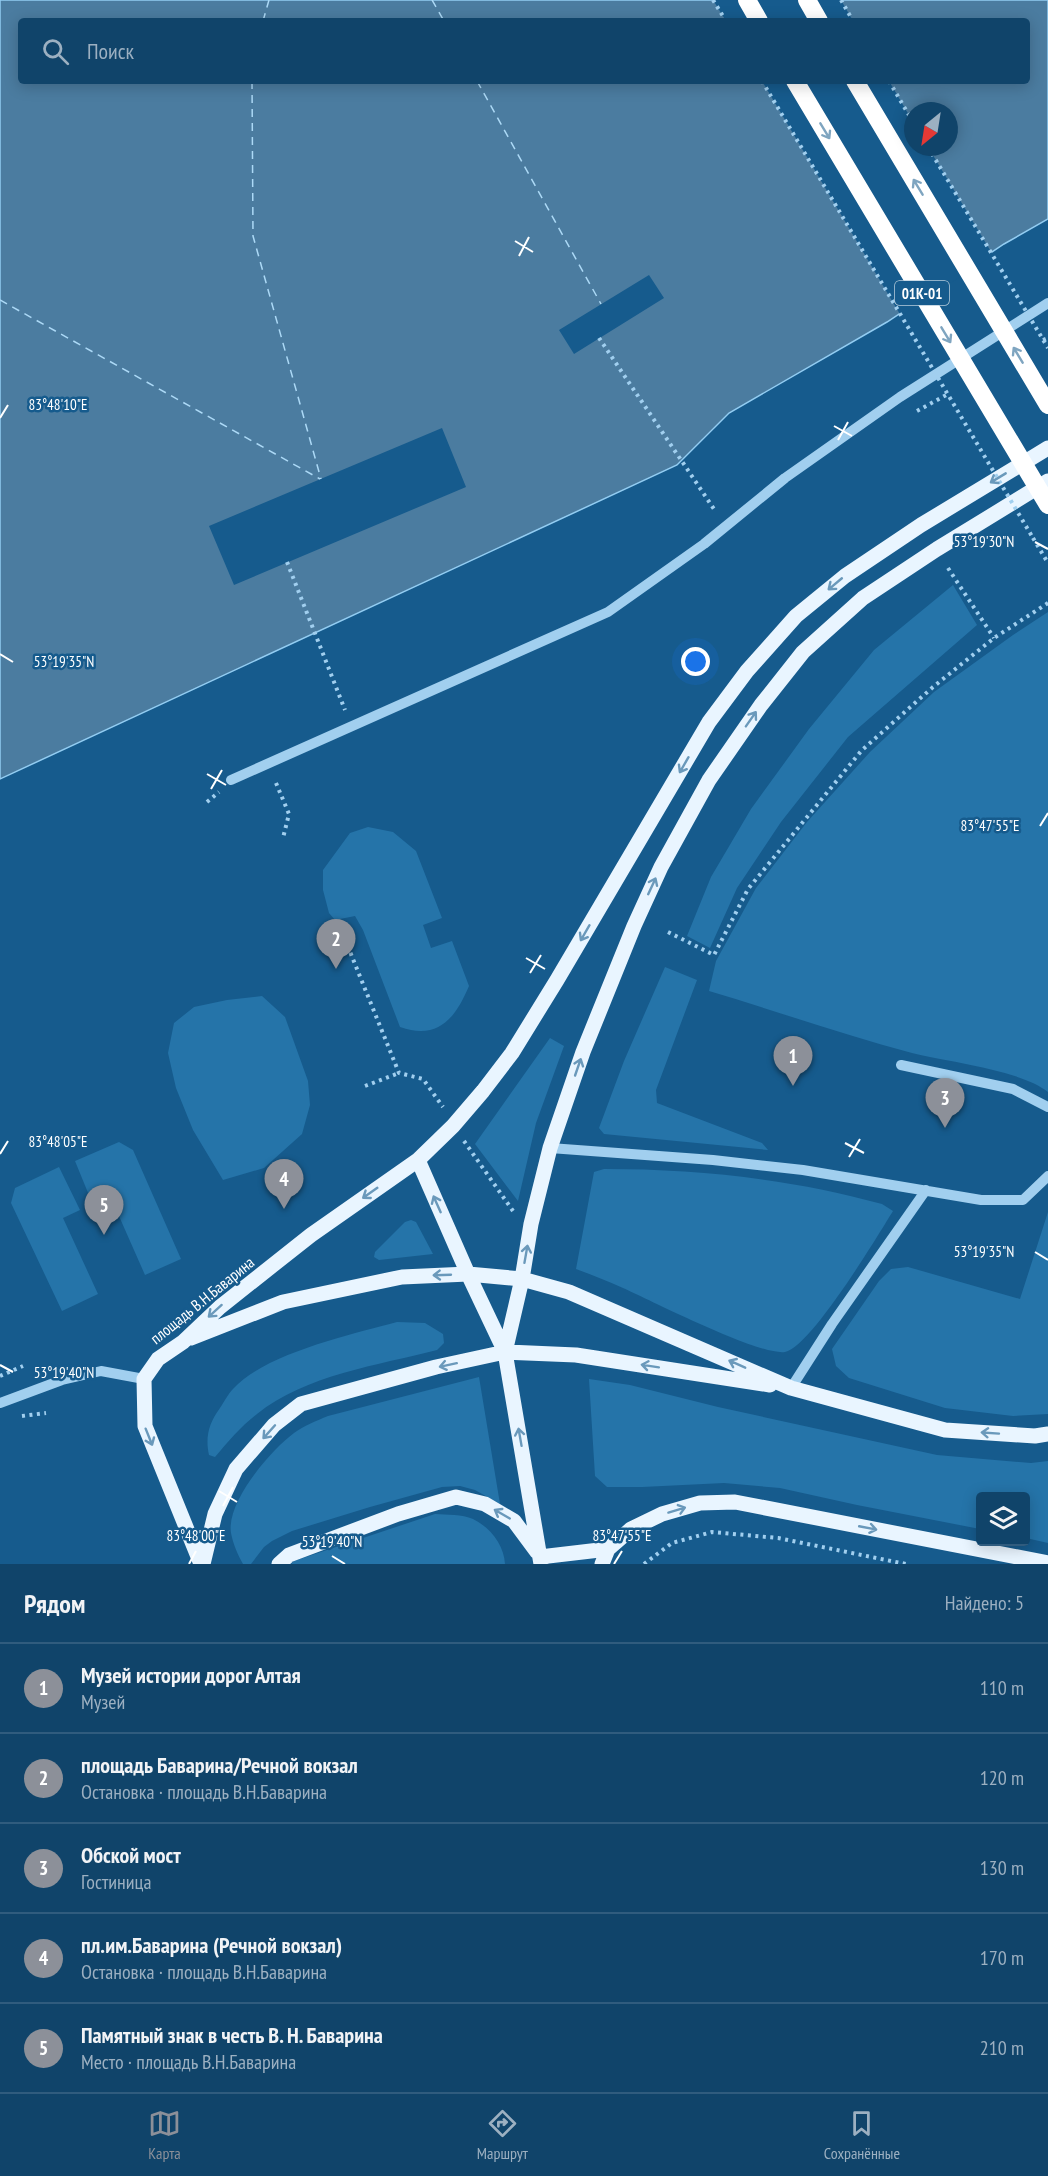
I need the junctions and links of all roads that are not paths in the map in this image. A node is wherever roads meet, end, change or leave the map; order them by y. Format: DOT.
graph roads {
  1 [pos="747,0"];
  2 [pos="807,0"];
  3 [pos="757,18"];
  4 [pos="817,18"];
  5 [pos="797,84"];
  6 [pos="857,84"];
  7 [pos="1048,303"];
  8 [pos="1048,405"];
  9 [pos="1048,448"];
  10 [pos="1048,481"];
  11 [pos="1048,505"];
  12 [pos="231,780"];
  13 [pos="901,1065"];
  14 [pos="1048,1107"];
  15 [pos="550,1148"];
  16 [pos="418,1160"];
  17 [pos="1048,1176"];
  18 [pos="926,1190"];
  19 [pos="468,1274"];
  20 [pos="522,1279"];
  21 [pos="183,1341"];
  22 [pos="505,1352"];
  23 [pos="144,1379"];
  24 [pos="791,1388"];
  25 [pos="0,1403"];
  26 [pos="1048,1434"];
  27 [pos="608,1549"];
  28 [pos="540,1561"];
  29 [pos="1048,1563"];
  30 [pos="202,1564"];
  31 [pos="279,1564"];
  32 [pos="602,1564"];
  1 -- 3 [label="highway"];
  2 -- 4 [label="highway"];
  5 -- 11 [label="highway, 01К-01, one-way, bridge"];
  8 -- 6 [label="highway, 01К-01, one-way, bridge"];
  7 -- 12 [label="street"];
  9 -- 16 [label="main road, площадь В.Н.Баварина, one-way"];
  15 -- 10 [label="main road, one-way"];
  13 -- 14 [label="street"];
  15 -- 18 [label="street"];
  20 -- 15 [label="main road, one-way"];
  19 -- 16 [label="main road, one-way"];
  16 -- 21 [label="main road, площадь В.Н.Баварина, one-way"];
  17 -- 18 [label="street"];
  18 -- 24 [label="street"];
  19 -- 20 [label="main road"];
  19 -- 21 [label="main road, one-way"];
  19 -- 22 [label="main road"];
  20 -- 22 [label="main road"];
  24 -- 20 [label="main road, one-way"];
  21 -- 23 [label="main road, площадь В.Н.Баварина"];
  24 -- 22 [label="main road, one-way"];
  28 -- 22 [label="main road, one-way"];
  22 -- 30 [label="main road, one-way"];
  23 -- 25 [label="street"];
  23 -- 30 [label="main road, one-way"];
  26 -- 24 [label="main road, one-way"];
  27 -- 28 [label="main road"];
  27 -- 29 [label="main road, one-way"];
  27 -- 32 [label="main road"];
  28 -- 31 [label="main road, one-way"];
}
